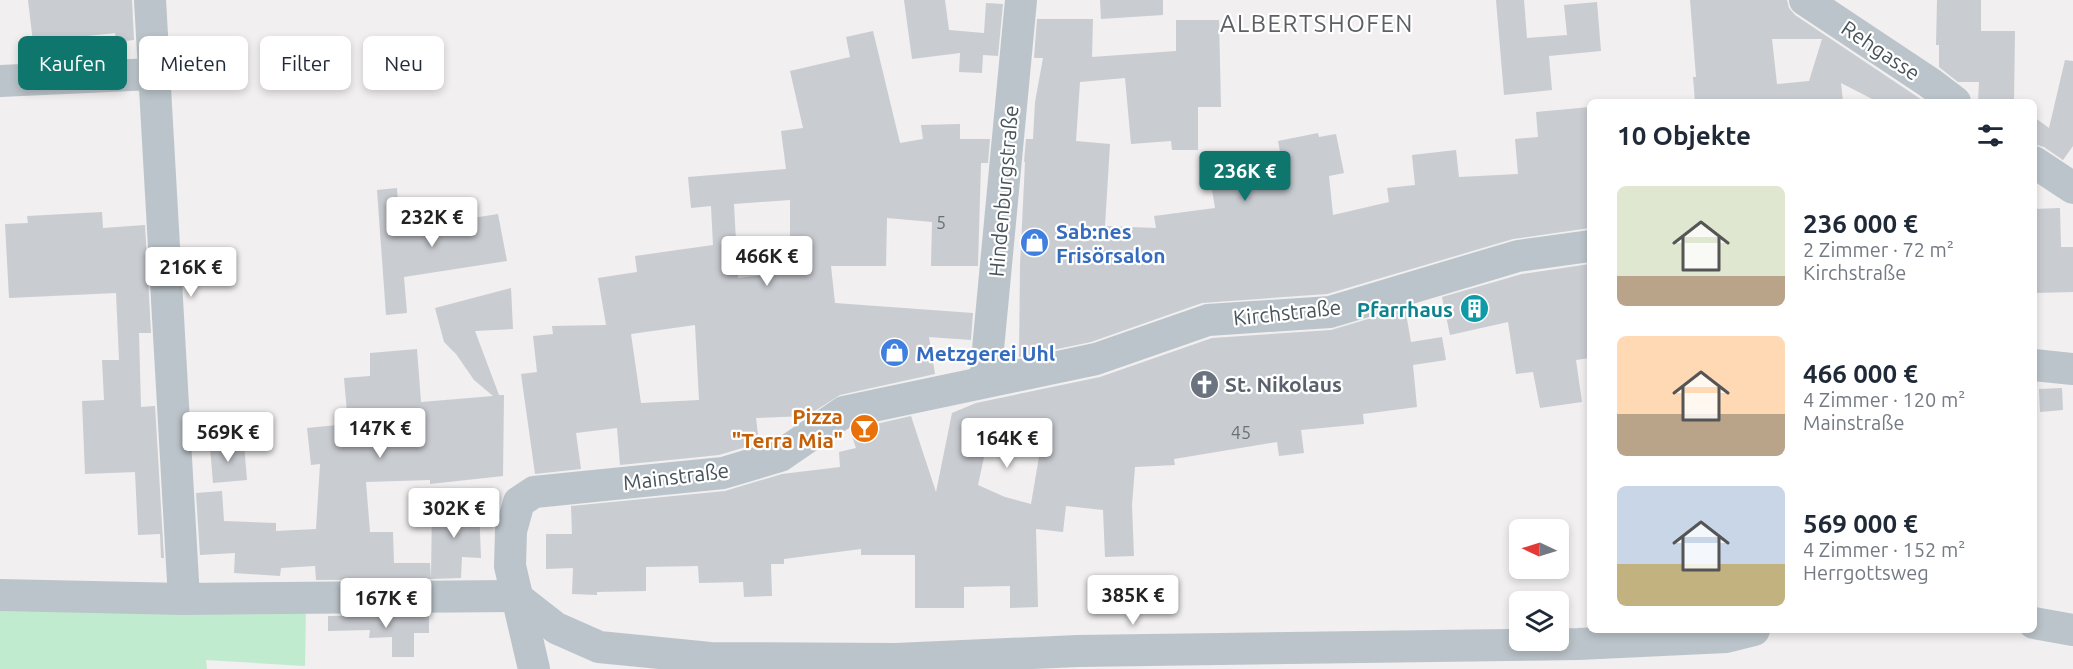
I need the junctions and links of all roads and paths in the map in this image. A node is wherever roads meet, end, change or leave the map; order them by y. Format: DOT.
graph roads {
  1 [pos="150,0"];
  2 [pos="1021,0"];
  3 [pos="1805,0"];
  4 [pos="151,36"];
  5 [pos="139,75"];
  6 [pos="0,81"];
  7 [pos="154,90"];
  8 [pos="1951,99"];
  9 [pos="2037,164"];
  10 [pos="2060,182"];
  11 [pos="1587,246"];
  12 [pos="2037,365"];
  13 [pos="2073,369"];
  14 [pos="985,381"];
  15 [pos="0,595"];
  16 [pos="516,596"];
  17 [pos="184,598"];
  18 [pos="2037,624"];
  19 [pos="2073,630"];
  20 [pos="1742,633"];
  21 [pos="534,669"];
  1 -- 4 [label="street"];
  2 -- 14 [label="street, Hindenburgstraße"];
  3 -- 8 [label="street, Rehgasse"];
  5 -- 6 [label="street"];
  7 -- 17 [label="street"];
  9 -- 10 [label="street"];
  11 -- 14 [label="street, Kirchstraße"];
  12 -- 13 [label="street"];
  14 -- 16 [label="street, Mainstraße"];
  15 -- 17 [label="street"];
  16 -- 17 [label="street"];
  16 -- 20 [label="street"];
  16 -- 21 [label="street, Mainstraße"];
  18 -- 19 [label="street"];
}
